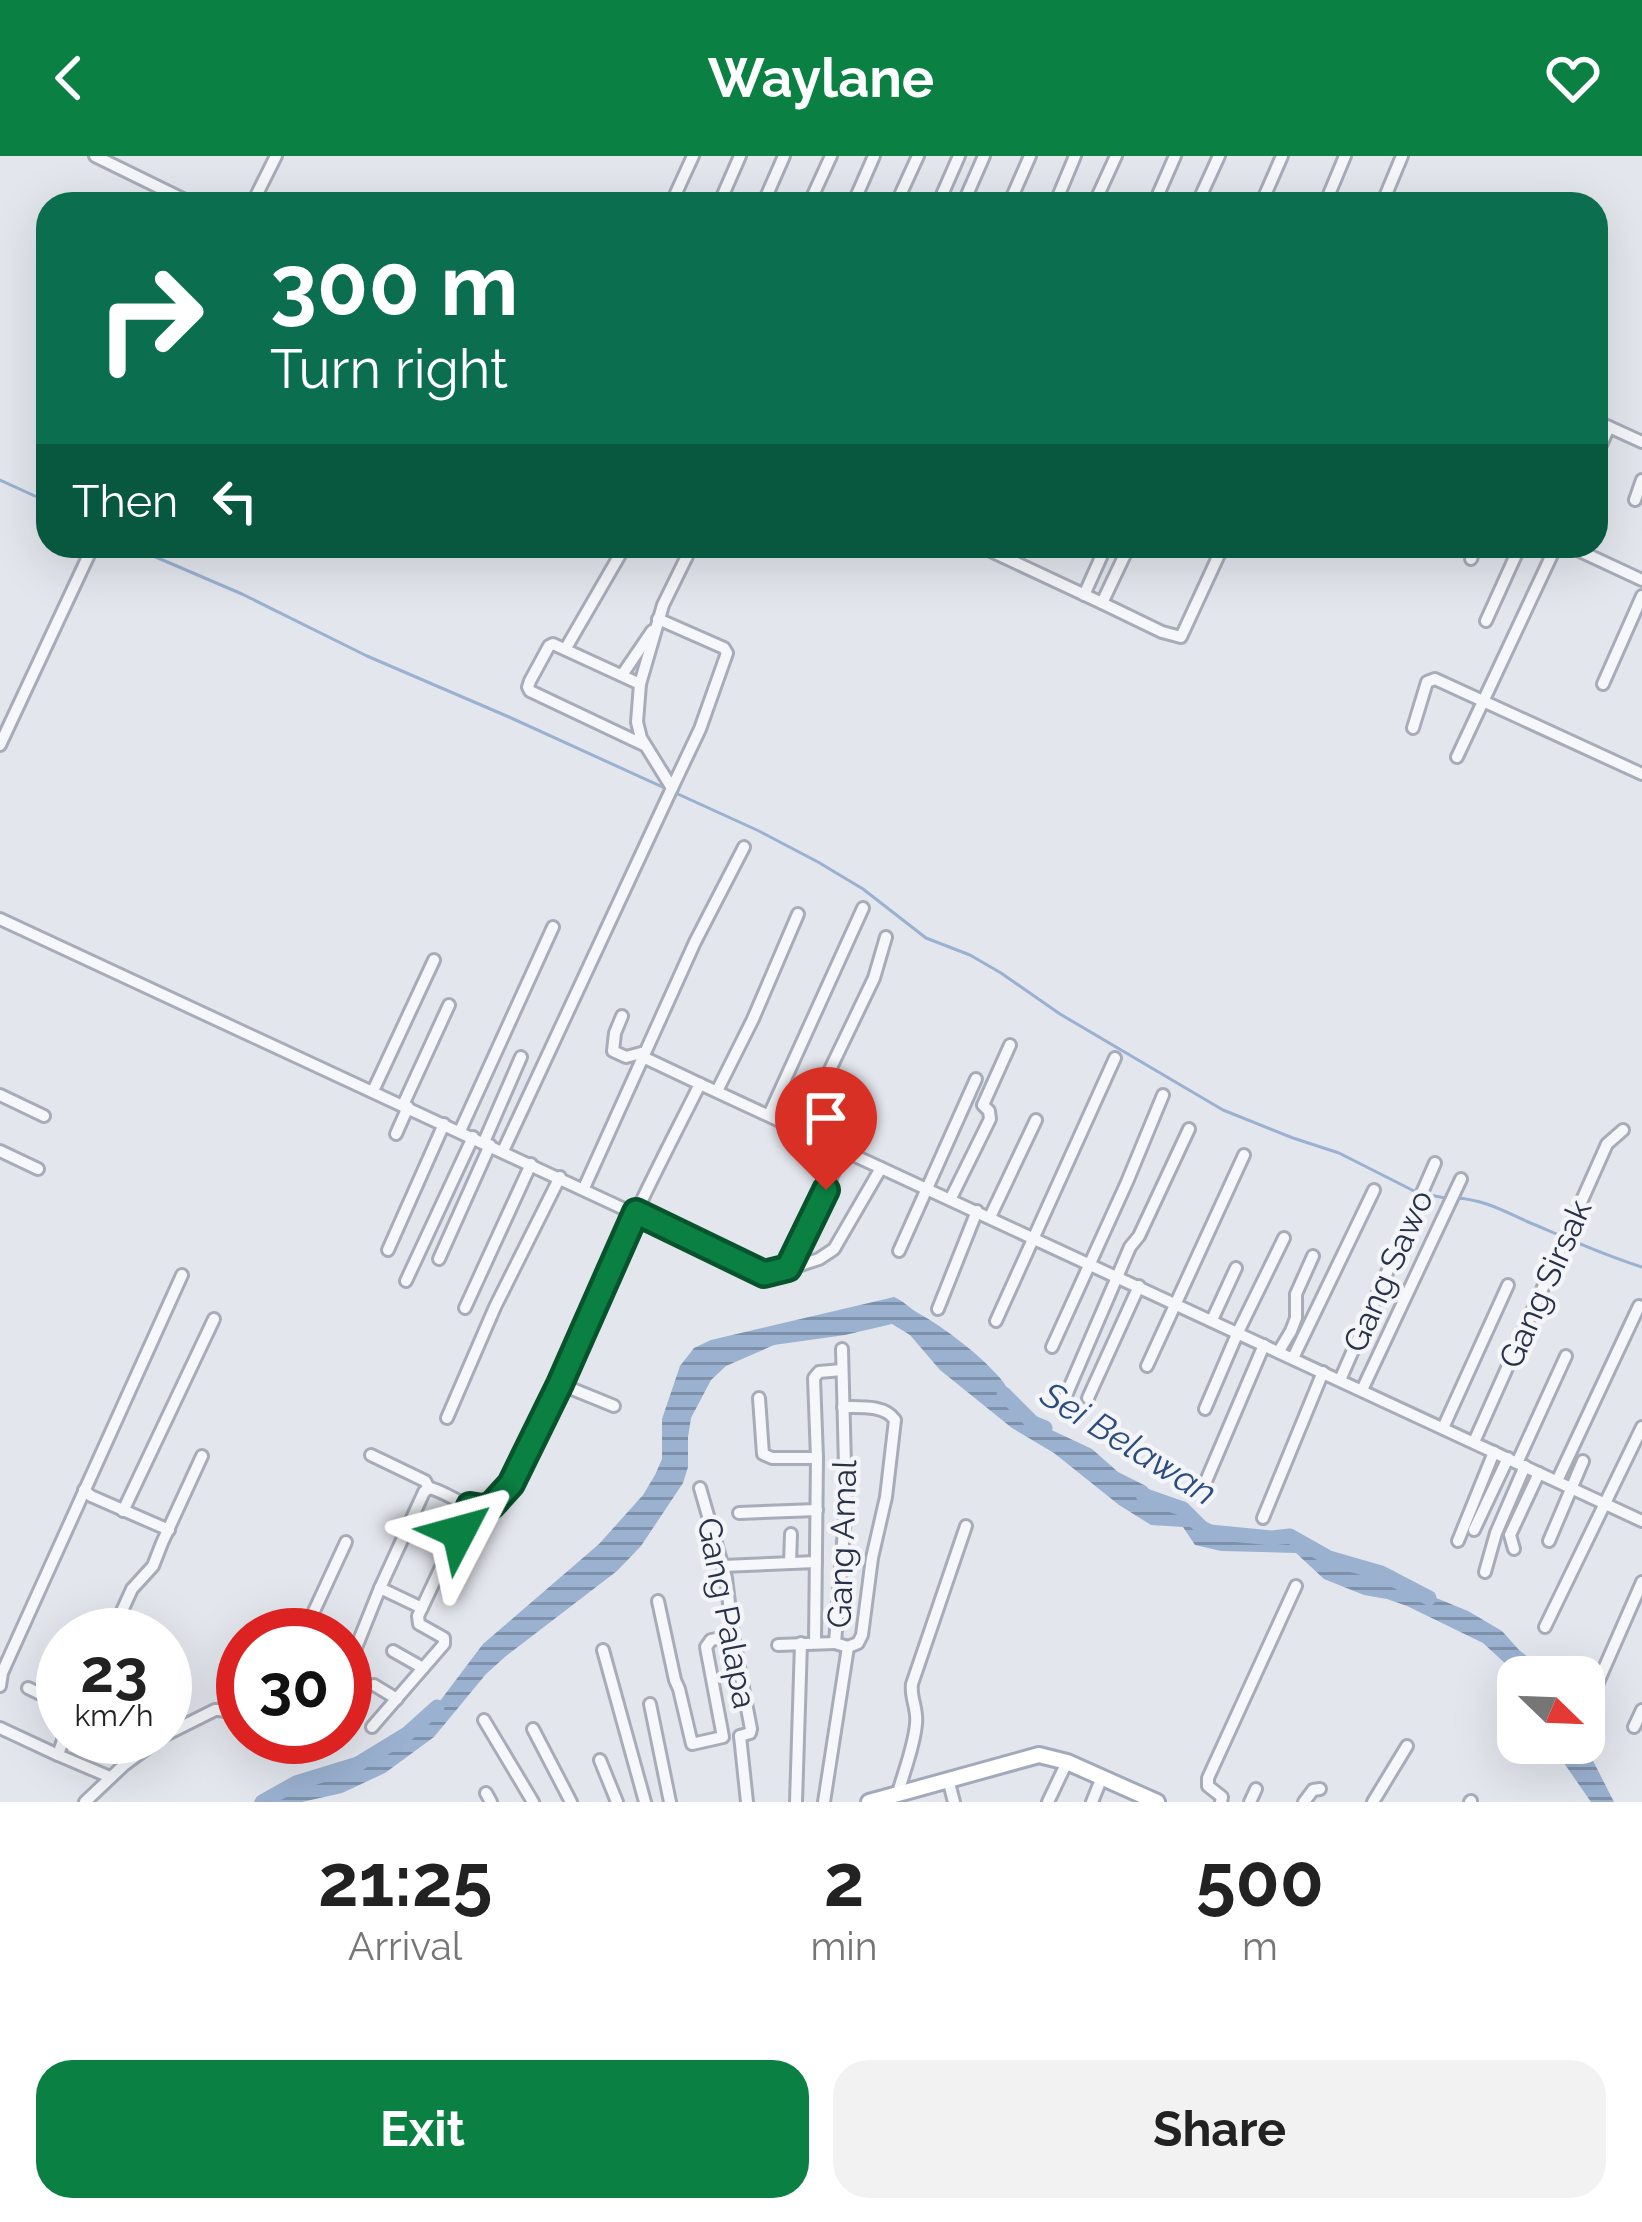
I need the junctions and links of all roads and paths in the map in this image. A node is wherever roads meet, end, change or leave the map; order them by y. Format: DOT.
graph roads {
  1 [pos="95,156"];
  2 [pos="276,156"];
  3 [pos="693,156"];
  4 [pos="740,156"];
  5 [pos="784,156"];
  6 [pos="831,156"];
  7 [pos="874,156"];
  8 [pos="918,156"];
  9 [pos="959,156"];
  10 [pos="984,156"];
  11 [pos="1030,156"];
  12 [pos="1075,156"];
  13 [pos="1116,156"];
  14 [pos="1175,156"];
  15 [pos="1219,156"];
  16 [pos="1282,156"];
  17 [pos="1345,156"];
  18 [pos="1402,156"];
  19 [pos="168,192"];
  20 [pos="258,192"];
  21 [pos="676,192"];
  22 [pos="724,192"];
  23 [pos="768,192"];
  24 [pos="814,192"];
  25 [pos="858,192"];
  26 [pos="902,192"];
  27 [pos="943,192"];
  28 [pos="968,192"];
  29 [pos="1014,192"];
  30 [pos="1060,192"];
  31 [pos="1100,192"];
  32 [pos="1159,192"];
  33 [pos="1202,192"];
  34 [pos="1266,192"];
  35 [pos="1330,192"];
  36 [pos="1387,192"];
  37 [pos="1609,427"];
  38 [pos="1642,442"];
  39 [pos="1642,480"];
  40 [pos="1635,500"];
  41 [pos="87,558"];
  42 [pos="618,558"];
  43 [pos="687,558"];
  44 [pos="1005,558"];
  45 [pos="1101,558"];
  46 [pos="1123,558"];
  47 [pos="1218,558"];
  48 [pos="1515,558"];
  49 [pos="1550,558"];
  50 [pos="1595,558"];
  51 [pos="1642,580"];
  52 [pos="1084,596"];
  53 [pos="1642,596"];
  54 [pos="1102,603"];
  55 [pos="1486,622"];
  56 [pos="657,625"];
  57 [pos="566,648"];
  58 [pos="622,675"];
  59 [pos="640,684"];
  60 [pos="1604,684"];
  61 [pos="1484,702"];
  62 [pos="1413,728"];
  63 [pos="0,745"];
  64 [pos="644,745"];
  65 [pos="1457,757"];
  66 [pos="1642,774"];
  67 [pos="670,793"];
  68 [pos="744,847"];
  69 [pos="863,908"];
  70 [pos="798,914"];
  71 [pos="0,919"];
  72 [pos="553,927"];
  73 [pos="886,938"];
  74 [pos="434,960"];
  75 [pos="449,1005"];
  76 [pos="622,1016"];
  77 [pos="1010,1045"];
  78 [pos="644,1054"];
  79 [pos="521,1057"];
  80 [pos="1115,1058"];
  81 [pos="976,1079"];
  82 [pos="700,1084"];
  83 [pos="373,1091"];
  84 [pos="717,1091"];
  85 [pos="0,1094"];
  86 [pos="1163,1095"];
  87 [pos="406,1106"];
  88 [pos="864,1109"];
  89 [pos="44,1115"];
  90 [pos="769,1115"];
  91 [pos="1036,1120"];
  92 [pos="444,1124"];
  93 [pos="1189,1129"];
  94 [pos="801,1130"];
  95 [pos="1622,1130"];
  96 [pos="460,1131"];
  97 [pos="396,1134"];
  98 [pos="482,1141"];
  99 [pos="846,1150"];
  100 [pos="0,1151"];
  101 [pos="503,1151"];
  102 [pos="1244,1155"];
  103 [pos="1435,1163"];
  104 [pos="531,1164"];
  105 [pos="880,1168"];
  106 [pos="38,1169"];
  107 [pos="560,1177"];
  108 [pos="1459,1184"];
  109 [pos="927,1187"];
  110 [pos="584,1188"];
  111 [pos="1374,1190"];
  112 [pos="951,1198"];
  113 [pos="977,1211"];
  114 [pos="636,1212"];
  115 [pos="990,1217"];
  116 [pos="1035,1238"];
  117 [pos="1284,1238"];
  118 [pos="388,1250"];
  119 [pos="898,1251"];
  120 [pos="1313,1256"];
  121 [pos="439,1259"];
  122 [pos="1090,1263"];
  123 [pos="788,1268"];
  124 [pos="1236,1268"];
  125 [pos="182,1275"];
  126 [pos="1118,1276"];
  127 [pos="406,1281"];
  128 [pos="1508,1285"];
  129 [pos="1139,1286"];
  130 [pos="1177,1304"];
  131 [pos="1639,1306"];
  132 [pos="465,1308"];
  133 [pos="938,1309"];
  134 [pos="214,1319"];
  135 [pos="1212,1320"];
  136 [pos="996,1322"];
  137 [pos="1238,1332"];
  138 [pos="1264,1345"];
  139 [pos="1052,1347"];
  140 [pos="842,1349"];
  141 [pos="1279,1352"];
  142 [pos="1566,1356"];
  143 [pos="1293,1358"];
  144 [pos="1148,1366"];
  145 [pos="842,1370"];
  146 [pos="1323,1372"];
  147 [pos="1340,1380"];
  148 [pos="560,1384"];
  149 [pos="1362,1390"];
  150 [pos="759,1398"];
  151 [pos="1088,1398"];
  152 [pos="614,1406"];
  153 [pos="844,1407"];
  154 [pos="1060,1407"];
  155 [pos="1205,1409"];
  156 [pos="447,1418"];
  157 [pos="1642,1427"];
  158 [pos="1443,1428"];
  159 [pos="1474,1442"];
  160 [pos="1494,1452"];
  161 [pos="370,1455"];
  162 [pos="202,1456"];
  163 [pos="817,1458"];
  164 [pos="1582,1461"];
  165 [pos="1517,1462"];
  166 [pos="1540,1473"];
  167 [pos="1206,1481"];
  168 [pos="1557,1481"];
  169 [pos="1570,1487"];
  170 [pos="429,1488"];
  171 [pos="700,1488"];
  172 [pos="85,1490"];
  173 [pos="1603,1503"];
  174 [pos="470,1506"];
  175 [pos="817,1510"];
  176 [pos="123,1511"];
  177 [pos="739,1514"];
  178 [pos="1263,1518"];
  179 [pos="1642,1521"];
  180 [pos="966,1526"];
  181 [pos="169,1530"];
  182 [pos="1474,1530"];
  183 [pos="791,1534"];
  184 [pos="1458,1541"];
  185 [pos="1549,1541"];
  186 [pos="346,1542"];
  187 [pos="1514,1549"];
  188 [pos="816,1562"];
  189 [pos="790,1563"];
  190 [pos="723,1567"];
  191 [pos="1485,1572"];
  192 [pos="1642,1582"];
  193 [pos="1296,1586"];
  194 [pos="380,1588"];
  195 [pos="658,1601"];
  196 [pos="123,1608"];
  197 [pos="315,1608"];
  198 [pos="372,1608"];
  199 [pos="422,1608"];
  200 [pos="1545,1627"];
  201 [pos="733,1636"];
  202 [pos="808,1642"];
  203 [pos="835,1642"];
  204 [pos="778,1645"];
  205 [pos="848,1647"];
  206 [pos="603,1650"];
  207 [pos="393,1651"];
  208 [pos="1605,1666"];
  209 [pos="423,1668"];
  210 [pos="374,1685"];
  211 [pos="0,1686"];
  212 [pos="28,1688"];
  213 [pos="36,1692"];
  214 [pos="397,1699"];
  215 [pos="650,1704"];
  216 [pos="1642,1710"];
  217 [pos="484,1720"];
  218 [pos="372,1726"];
  219 [pos="1634,1727"];
  220 [pos="0,1728"];
  221 [pos="533,1729"];
  222 [pos="740,1736"];
  223 [pos="724,1737"];
  224 [pos="36,1745"];
  225 [pos="1407,1746"];
  226 [pos="600,1760"];
  227 [pos="1067,1762"];
  228 [pos="79,1764"];
  229 [pos="125,1764"];
  230 [pos="110,1777"];
  231 [pos="1102,1778"];
  232 [pos="948,1779"];
  233 [pos="1256,1789"];
  234 [pos="97,1790"];
  235 [pos="1320,1790"];
  236 [pos="898,1793"];
  237 [pos="917,1796"];
  238 [pos="85,1802"];
  239 [pos="107,1802"];
  240 [pos="533,1802"];
  241 [pos="571,1802"];
  242 [pos="617,1802"];
  243 [pos="646,1802"];
  244 [pos="670,1802"];
  245 [pos="747,1802"];
  246 [pos="796,1802"];
  247 [pos="824,1802"];
  248 [pos="869,1802"];
  249 [pos="954,1802"];
  250 [pos="1048,1802"];
  251 [pos="1092,1802"];
  252 [pos="1156,1802"];
  253 [pos="1221,1802"];
  254 [pos="1250,1802"];
  255 [pos="1304,1802"];
  256 [pos="1373,1802"];
  1 -- 19 [label="street"];
  2 -- 20 [label="street"];
  3 -- 21 [label="street"];
  4 -- 22 [label="street"];
  5 -- 23 [label="street"];
  6 -- 24 [label="street"];
  7 -- 25 [label="street"];
  8 -- 26 [label="street"];
  9 -- 27 [label="street"];
  10 -- 28 [label="street"];
  11 -- 29 [label="street"];
  12 -- 30 [label="street"];
  13 -- 31 [label="street"];
  14 -- 32 [label="street"];
  15 -- 33 [label="street"];
  16 -- 34 [label="street"];
  17 -- 35 [label="street"];
  18 -- 36 [label="street"];
  37 -- 38 [label="street"];
  39 -- 40 [label="street"];
  41 -- 63 [label="street"];
  42 -- 57 [label="street"];
  43 -- 56 [label="street"];
  44 -- 52 [label="street"];
  45 -- 52 [label="street"];
  46 -- 54 [label="street"];
  47 -- 54 [label="street"];
  48 -- 55 [label="street"];
  49 -- 61 [label="street"];
  50 -- 51 [label="street"];
  52 -- 54 [label="street"];
  53 -- 60 [label="street"];
  56 -- 58 [label="street"];
  56 -- 59 [label="street"];
  56 -- 67 [label="street"];
  57 -- 58 [label="street"];
  57 -- 64 [label="street"];
  58 -- 59 [label="street"];
  59 -- 64 [label="street"];
  61 -- 62 [label="street"];
  61 -- 65 [label="street"];
  61 -- 66 [label="street"];
  64 -- 67 [label="street"];
  67 -- 101 [label="street"];
  68 -- 78 [label="street"];
  69 -- 90 [label="street"];
  70 -- 84 [label="street"];
  71 -- 83 [label="street"];
  72 -- 96 [label="street"];
  73 -- 94 [label="street"];
  74 -- 83 [label="street"];
  75 -- 87 [label="street"];
  76 -- 78 [label="street"];
  77 -- 112 [label="street"];
  78 -- 82 [label="street"];
  78 -- 110 [label="street"];
  79 -- 98 [label="street"];
  80 -- 116 [label="street"];
  81 -- 109 [label="street"];
  82 -- 84 [label="street"];
  82 -- 114 [label="street"];
  83 -- 87 [label="street"];
  84 -- 90 [label="street"];
  85 -- 89 [label="street"];
  86 -- 122 [label="street"];
  87 -- 92 [label="street"];
  87 -- 97 [label="street"];
  88 -- 99 [label="street"];
  90 -- 94 [label="street"];
  91 -- 115 [label="street"];
  92 -- 96 [label="street"];
  92 -- 118 [label="street"];
  93 -- 126 [label="street"];
  94 -- 99 [label="street"];
  95 -- 159 [label="street, Gang Sirsak"];
  96 -- 98 [label="street"];
  98 -- 101 [label="street"];
  98 -- 121 [label="street"];
  98 -- 127 [label="street"];
  99 -- 105 [label="street"];
  99 -- 123 [label="street"];
  100 -- 106 [label="street"];
  101 -- 104 [label="street"];
  102 -- 130 [label="street"];
  103 -- 147 [label="street, Gang Sawo"];
  104 -- 107 [label="street"];
  104 -- 132 [label="street"];
  105 -- 109 [label="street"];
  105 -- 123 [label="street"];
  107 -- 110 [label="street"];
  107 -- 156 [label="street"];
  108 -- 149 [label="street"];
  109 -- 112 [label="street"];
  109 -- 119 [label="street"];
  110 -- 114 [label="street"];
  111 -- 143 [label="street"];
  112 -- 113 [label="street"];
  113 -- 115 [label="street"];
  113 -- 133 [label="street"];
  114 -- 123 [label="street"];
  114 -- 148 [label="street"];
  115 -- 116 [label="street"];
  116 -- 122 [label="street"];
  116 -- 136 [label="street"];
  117 -- 137 [label="street"];
  120 -- 141 [label="street"];
  122 -- 126 [label="street"];
  122 -- 139 [label="street"];
  124 -- 135 [label="street"];
  125 -- 172 [label="street"];
  126 -- 129 [label="street"];
  126 -- 154 [label="street"];
  128 -- 158 [label="street"];
  129 -- 130 [label="street"];
  129 -- 151 [label="street"];
  130 -- 135 [label="street"];
  130 -- 144 [label="street"];
  131 -- 168 [label="street"];
  134 -- 176 [label="street"];
  135 -- 137 [label="street"];
  137 -- 138 [label="street"];
  137 -- 155 [label="street"];
  138 -- 141 [label="street"];
  138 -- 167 [label="street"];
  140 -- 145 [label="street, Gang Amal"];
  141 -- 143 [label="street"];
  142 -- 165 [label="street"];
  143 -- 146 [label="street"];
  145 -- 153 [label="street, Gang Amal"];
  145 -- 163 [label="street"];
  146 -- 147 [label="street"];
  146 -- 178 [label="street"];
  147 -- 149 [label="street"];
  148 -- 152 [label="street"];
  148 -- 174 [label="street"];
  149 -- 158 [label="street"];
  150 -- 163 [label="street"];
  153 -- 203 [label="street, Gang Amal"];
  153 -- 205 [label="street"];
  157 -- 173 [label="street"];
  158 -- 159 [label="street"];
  159 -- 160 [label="street"];
  160 -- 165 [label="street"];
  160 -- 184 [label="street"];
  161 -- 170 [label="street"];
  162 -- 181 [label="street"];
  163 -- 175 [label="street"];
  164 -- 169 [label="street"];
  165 -- 166 [label="street"];
  165 -- 182 [label="street"];
  165 -- 191 [label="street"];
  166 -- 168 [label="street"];
  166 -- 187 [label="street"];
  168 -- 169 [label="street"];
  169 -- 173 [label="street"];
  169 -- 185 [label="street"];
  170 -- 174 [label="street"];
  170 -- 194 [label="street"];
  171 -- 190 [label="street, Gang Palapa"];
  172 -- 176 [label="street"];
  172 -- 211 [label="street"];
  173 -- 179 [label="street"];
  173 -- 200 [label="street"];
  174 -- 199 [label="street"];
  175 -- 177 [label="street"];
  175 -- 188 [label="street"];
  176 -- 181 [label="street"];
  180 -- 236 [label="street"];
  181 -- 196 [label="street"];
  183 -- 189 [label="street"];
  186 -- 197 [label="street"];
  188 -- 189 [label="street"];
  188 -- 202 [label="street"];
  189 -- 190 [label="street"];
  190 -- 201 [label="street, Gang Palapa"];
  192 -- 208 [label="street"];
  193 -- 253 [label="street"];
  194 -- 198 [label="street"];
  194 -- 199 [label="street"];
  195 -- 223 [label="street"];
  199 -- 209 [label="street"];
  201 -- 222 [label="street, Gang Palapa"];
  201 -- 223 [label="street"];
  202 -- 203 [label="street"];
  202 -- 204 [label="street"];
  202 -- 246 [label="street"];
  203 -- 205 [label="street, Gang Amal"];
  205 -- 247 [label="street, Gang Amal"];
  206 -- 243 [label="street"];
  207 -- 209 [label="street"];
  209 -- 214 [label="street"];
  210 -- 214 [label="street"];
  212 -- 213 [label="street"];
  214 -- 218 [label="street"];
  215 -- 244 [label="street"];
  216 -- 219 [label="street"];
  217 -- 240 [label="street"];
  220 -- 224 [label="street"];
  221 -- 241 [label="street"];
  222 -- 223 [label="street"];
  222 -- 245 [label="street, Gang Palapa"];
  225 -- 256 [label="street"];
  226 -- 242 [label="street"];
  227 -- 231 [label="main road"];
  227 -- 232 [label="main road"];
  227 -- 250 [label="street"];
  228 -- 230 [label="street"];
  229 -- 230 [label="street"];
  230 -- 234 [label="street"];
  231 -- 251 [label="street"];
  231 -- 252 [label="main road"];
  232 -- 237 [label="main road"];
  232 -- 249 [label="street"];
  233 -- 254 [label="street"];
  234 -- 238 [label="street"];
  234 -- 239 [label="street"];
  235 -- 255 [label="street"];
  236 -- 237 [label="main road"];
  236 -- 248 [label="main road"];
}
